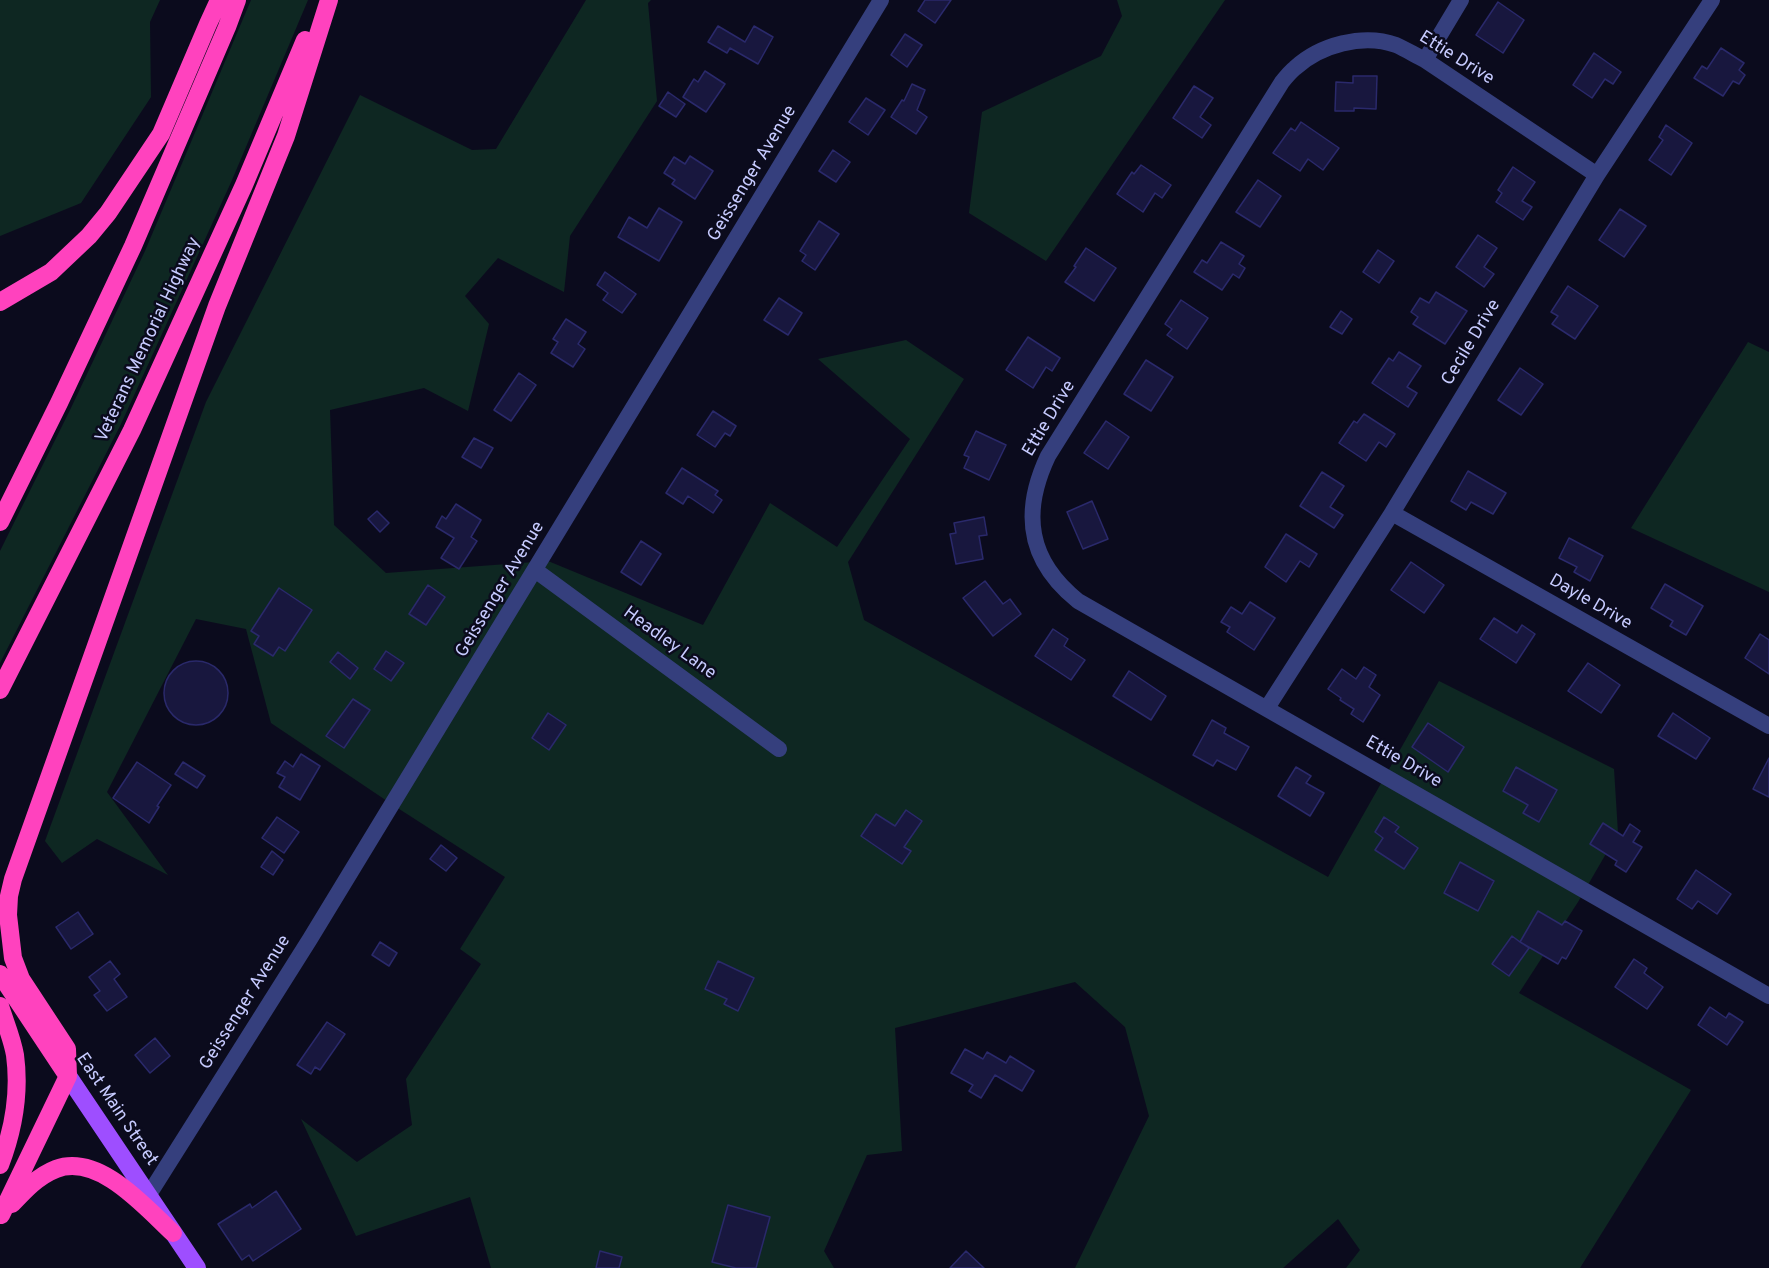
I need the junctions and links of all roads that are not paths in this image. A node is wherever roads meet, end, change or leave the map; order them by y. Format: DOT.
graph roads {
  1 [pos="219,0"];
  2 [pos="237,0"];
  3 [pos="321,0"];
  4 [pos="329,0"];
  5 [pos="881,0"];
  6 [pos="1461,0"];
  7 [pos="1712,0"];
  8 [pos="1425,60"];
  9 [pos="1597,175"];
  10 [pos="0,302"];
  11 [pos="1392,513"];
  12 [pos="0,522"];
  13 [pos="535,570"];
  14 [pos="0,690"];
  15 [pos="1267,708"];
  16 [pos="1769,726"];
  17 [pos="779,749"];
  18 [pos="0,974"];
  19 [pos="1769,996"];
  20 [pos="0,1006"];
  21 [pos="68,1076"];
  22 [pos="0,1165"];
  23 [pos="148,1196"];
  24 [pos="0,1215"];
  25 [pos="173,1233"];
  26 [pos="197,1268"];
  1 -- 10 [label="highway"];
  2 -- 12 [label="highway"];
  3 -- 14 [label="highway, Veterans Memorial Highway"];
  4 -- 21 [label="highway"];
  5 -- 13 [label="street, Geissenger Avenue"];
  6 -- 8 [label="street"];
  7 -- 9 [label="street, Cecile Drive"];
  8 -- 9 [label="street, Ettie Drive"];
  8 -- 15 [label="street, Ettie Drive"];
  9 -- 11 [label="street, Cecile Drive"];
  11 -- 15 [label="street, Cecile Drive"];
  11 -- 16 [label="street, Dayle Drive"];
  13 -- 17 [label="street, Headley Lane"];
  13 -- 23 [label="street, Geissenger Avenue"];
  15 -- 19 [label="street, Ettie Drive"];
  18 -- 21 [label="highway, East Main Street"];
  20 -- 22 [label="highway"];
  21 -- 23 [label="main road, East Main Street"];
  21 -- 24 [label="highway"];
  23 -- 25 [label="main road, East Main Street"];
  24 -- 25 [label="highway"];
  25 -- 26 [label="main road, East Main Street"];
}
